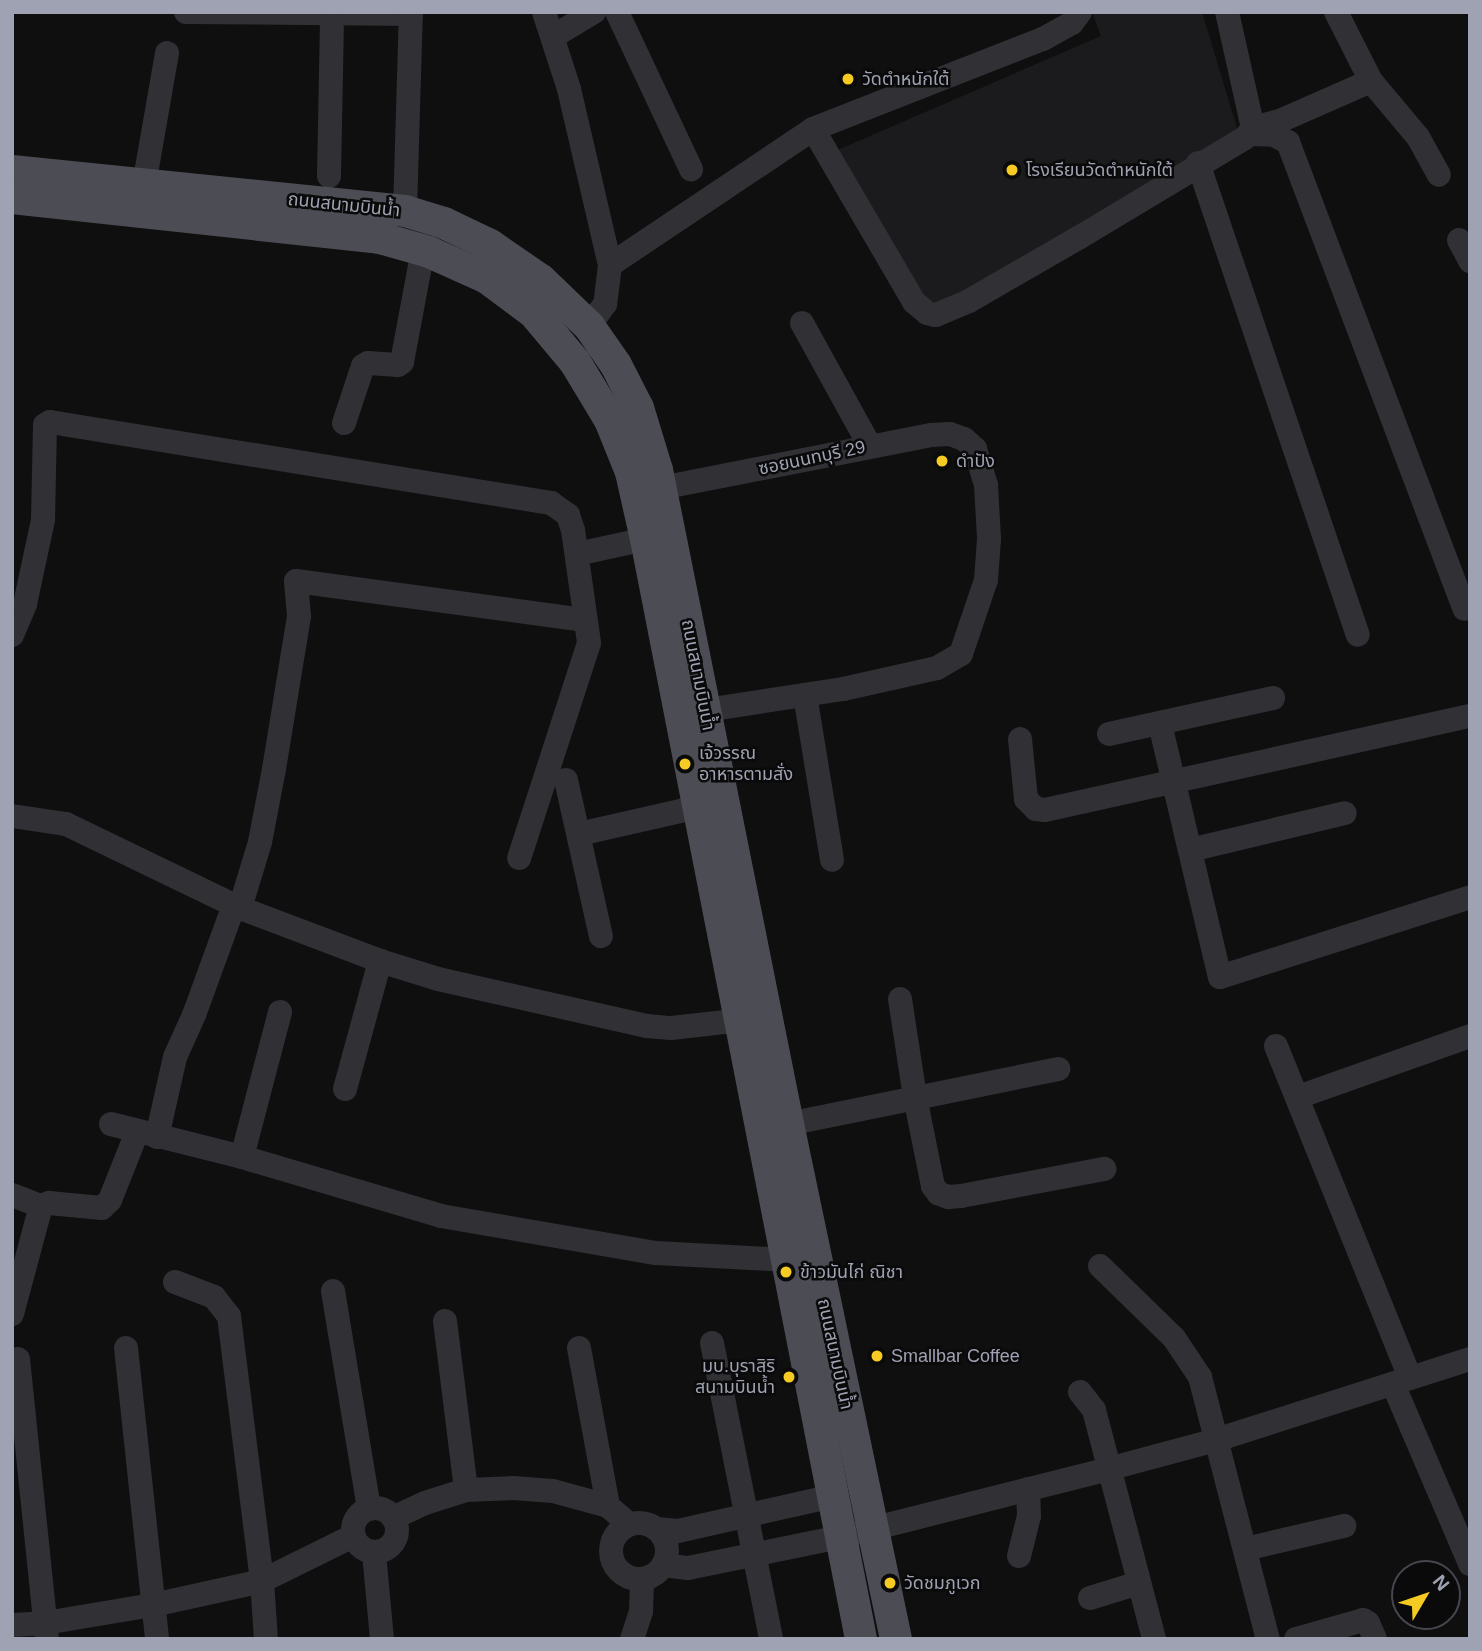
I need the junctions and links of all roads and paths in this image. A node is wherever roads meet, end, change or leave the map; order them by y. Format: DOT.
graph roads {
  1 [pos="186,12"];
  2 [pos="544,12"];
  3 [pos="594,12"];
  4 [pos="617,12"];
  5 [pos="1080,12"];
  6 [pos="1227,12"];
  7 [pos="1336,12"];
  8 [pos="245,13"];
  9 [pos="411,13"];
  10 [pos="332,16"];
  11 [pos="554,36"];
  12 [pos="167,53"];
  13 [pos="1371,81"];
  14 [pos="813,129"];
  15 [pos="1252,131"];
  16 [pos="1198,163"];
  17 [pos="691,169"];
  18 [pos="12,171"];
  19 [pos="1439,175"];
  20 [pos="329,176"];
  21 [pos="144,185"];
  22 [pos="12,198"];
  23 [pos="405,211"];
  24 [pos="423,250"];
  25 [pos="610,265"];
  26 [pos="802,323"];
  27 [pos="589,326"];
  28 [pos="344,423"];
  29 [pos="870,446"];
  30 [pos="661,488"];
  31 [pos="646,539"];
  32 [pos="577,554"];
  33 [pos="1464,609"];
  34 [pos="585,620"];
  35 [pos="12,635"];
  36 [pos="1358,635"];
  37 [pos="804,695"];
  38 [pos="1273,698"];
  39 [pos="706,710"];
  40 [pos="1470,716"];
  41 [pos="1160,724"];
  42 [pos="1109,734"];
  43 [pos="1020,739"];
  44 [pos="566,780"];
  45 [pos="1175,781"];
  46 [pos="698,807"];
  47 [pos="1345,813"];
  48 [pos="12,817"];
  49 [pos="579,834"];
  50 [pos="1190,850"];
  51 [pos="519,858"];
  52 [pos="832,860"];
  53 [pos="1470,897"];
  54 [pos="237,906"];
  55 [pos="601,936"];
  56 [pos="380,961"];
  57 [pos="900,999"];
  58 [pos="281,1012"];
  59 [pos="741,1020"];
  60 [pos="1470,1036"];
  61 [pos="1276,1046"];
  62 [pos="1058,1069"];
  63 [pos="345,1089"];
  64 [pos="915,1097"];
  65 [pos="1298,1097"];
  66 [pos="111,1124"];
  67 [pos="788,1124"];
  68 [pos="147,1135"];
  69 [pos="242,1157"];
  70 [pos="1104,1169"];
  71 [pos="12,1195"];
  72 [pos="41,1206"];
  73 [pos="788,1260"];
  74 [pos="1100,1266"];
  75 [pos="175,1282"];
  76 [pos="333,1291"];
  77 [pos="12,1314"];
  78 [pos="445,1321"];
  79 [pos="712,1343"];
  80 [pos="126,1348"];
  81 [pos="579,1348"];
  82 [pos="18,1359"];
  83 [pos="1470,1359"];
  84 [pos="1402,1381"];
  85 [pos="1080,1392"];
  86 [pos="1216,1440"];
  87 [pos="1108,1469"];
  88 [pos="1028,1489"];
  89 [pos="466,1490"];
  90 [pos="833,1496"];
  91 [pos="608,1506"];
  92 [pos="369,1509"];
  93 [pos="747,1514"];
  94 [pos="393,1518"];
  95 [pos="629,1524"];
  96 [pos="1344,1525"];
  97 [pos="657,1529"];
  98 [pos="871,1529"];
  99 [pos="353,1536"];
  100 [pos="840,1537"];
  101 [pos="1245,1549"];
  102 [pos="374,1553"];
  103 [pos="756,1554"];
  104 [pos="1019,1556"];
  105 [pos="1470,1564"];
  106 [pos="663,1565"];
  107 [pos="642,1579"];
  108 [pos="262,1581"];
  109 [pos="1139,1583"];
  110 [pos="1090,1598"];
  111 [pos="153,1605"];
  112 [pos="12,1625"];
  113 [pos="46,1631"];
  114 [pos="156,1639"];
  115 [pos="266,1639"];
  116 [pos="382,1639"];
  117 [pos="632,1639"];
  118 [pos="771,1639"];
  119 [pos="861,1639"];
  120 [pos="896,1639"];
  121 [pos="1154,1639"];
  122 [pos="1268,1639"];
  123 [pos="1296,1639"];
  124 [pos="1375,1639"];
  1 -- 8 [label="street"];
  2 -- 11 [label="street"];
  3 -- 11 [label="street"];
  4 -- 17 [label="street"];
  5 -- 14 [label="street"];
  6 -- 15 [label="street"];
  7 -- 13 [label="street"];
  8 -- 10 [label="street"];
  9 -- 10 [label="street"];
  9 -- 23 [label="street"];
  10 -- 20 [label="street"];
  11 -- 25 [label="street"];
  12 -- 21 [label="street"];
  13 -- 15 [label="street"];
  13 -- 19 [label="street"];
  14 -- 16 [label="street"];
  14 -- 25 [label="street"];
  15 -- 16 [label="street"];
  15 -- 33 [label="street"];
  16 -- 36 [label="street"];
  18 -- 21 [label="main road, ถนนสนามบินน้ำ"];
  21 -- 23 [label="main road, ถนนสนามบินน้ำ"];
  22 -- 24 [label="main road, ถนนสนามบินน้ำ"];
  23 -- 27 [label="main road, ถนนสนามบินน้ำ"];
  24 -- 28 [label="street"];
  24 -- 31 [label="main road, ถนนสนามบินน้ำ"];
  25 -- 27 [label="street"];
  26 -- 29 [label="street"];
  27 -- 30 [label="main road, ถนนสนามบินน้ำ"];
  29 -- 30 [label="street, ซอยนนทบุรี 29"];
  29 -- 37 [label="street, ซอยนนทบุรี 29"];
  30 -- 39 [label="main road, ถนนสนามบินน้ำ"];
  31 -- 32 [label="street"];
  31 -- 46 [label="main road, ถนนสนามบินน้ำ"];
  32 -- 34 [label="street"];
  32 -- 35 [label="street"];
  34 -- 51 [label="street"];
  34 -- 54 [label="street"];
  37 -- 39 [label="street"];
  37 -- 52 [label="street"];
  38 -- 41 [label="street"];
  39 -- 67 [label="main road, ถนนสนามบินน้ำ"];
  40 -- 45 [label="street"];
  41 -- 42 [label="street"];
  41 -- 45 [label="street"];
  43 -- 45 [label="street"];
  44 -- 49 [label="street"];
  45 -- 50 [label="street"];
  46 -- 49 [label="street"];
  46 -- 59 [label="main road, ถนนสนามบินน้ำ"];
  47 -- 50 [label="street"];
  48 -- 54 [label="street"];
  49 -- 55 [label="street"];
  50 -- 53 [label="street"];
  54 -- 56 [label="street"];
  54 -- 68 [label="street"];
  56 -- 59 [label="street"];
  56 -- 63 [label="street"];
  57 -- 64 [label="street"];
  58 -- 69 [label="street"];
  59 -- 73 [label="main road, ถนนสนามบินน้ำ"];
  60 -- 65 [label="street"];
  61 -- 65 [label="street"];
  62 -- 64 [label="street"];
  64 -- 67 [label="street"];
  64 -- 70 [label="street"];
  65 -- 84 [label="street"];
  66 -- 68 [label="street"];
  67 -- 98 [label="main road, ถนนสนามบินน้ำ"];
  68 -- 69 [label="street"];
  68 -- 72 [label="street"];
  69 -- 73 [label="street"];
  71 -- 72 [label="street"];
  72 -- 77 [label="street"];
  73 -- 90 [label="main road, ถนนสนามบินน้ำ"];
  74 -- 86 [label="street"];
  75 -- 108 [label="street"];
  76 -- 92 [label="street"];
  78 -- 89 [label="street"];
  79 -- 93 [label="street"];
  80 -- 111 [label="street"];
  81 -- 91 [label="street"];
  82 -- 113 [label="street"];
  83 -- 84 [label="street"];
  84 -- 86 [label="street"];
  84 -- 105 [label="street"];
  85 -- 87 [label="street"];
  86 -- 87 [label="street"];
  86 -- 101 [label="street"];
  87 -- 88 [label="street"];
  87 -- 109 [label="street"];
  88 -- 98 [label="street"];
  88 -- 104 [label="street"];
  89 -- 91 [label="street"];
  89 -- 94 [label="street"];
  90 -- 93 [label="street"];
  90 -- 100 [label="main road, ถนนสนามบินน้ำ"];
  91 -- 95 [label="street"];
  92 -- 94 [label="street"];
  92 -- 99 [label="street"];
  93 -- 97 [label="street"];
  93 -- 103 [label="street"];
  94 -- 102 [label="street"];
  95 -- 97 [label="street"];
  95 -- 107 [label="street"];
  96 -- 101 [label="street"];
  97 -- 106 [label="street"];
  98 -- 100 [label="street"];
  98 -- 120 [label="main road, ถนนสนามบินน้ำ"];
  99 -- 102 [label="street"];
  99 -- 108 [label="street"];
  100 -- 103 [label="street"];
  100 -- 119 [label="main road, ถนนสนามบินน้ำ"];
  101 -- 122 [label="street"];
  102 -- 116 [label="street"];
  103 -- 106 [label="street"];
  103 -- 118 [label="street"];
  106 -- 107 [label="street"];
  107 -- 117 [label="street"];
  108 -- 111 [label="street"];
  108 -- 115 [label="street"];
  109 -- 110 [label="street"];
  109 -- 121 [label="street"];
  111 -- 113 [label="street"];
  111 -- 114 [label="street"];
  112 -- 113 [label="street"];
  123 -- 124 [label="street"];
}
